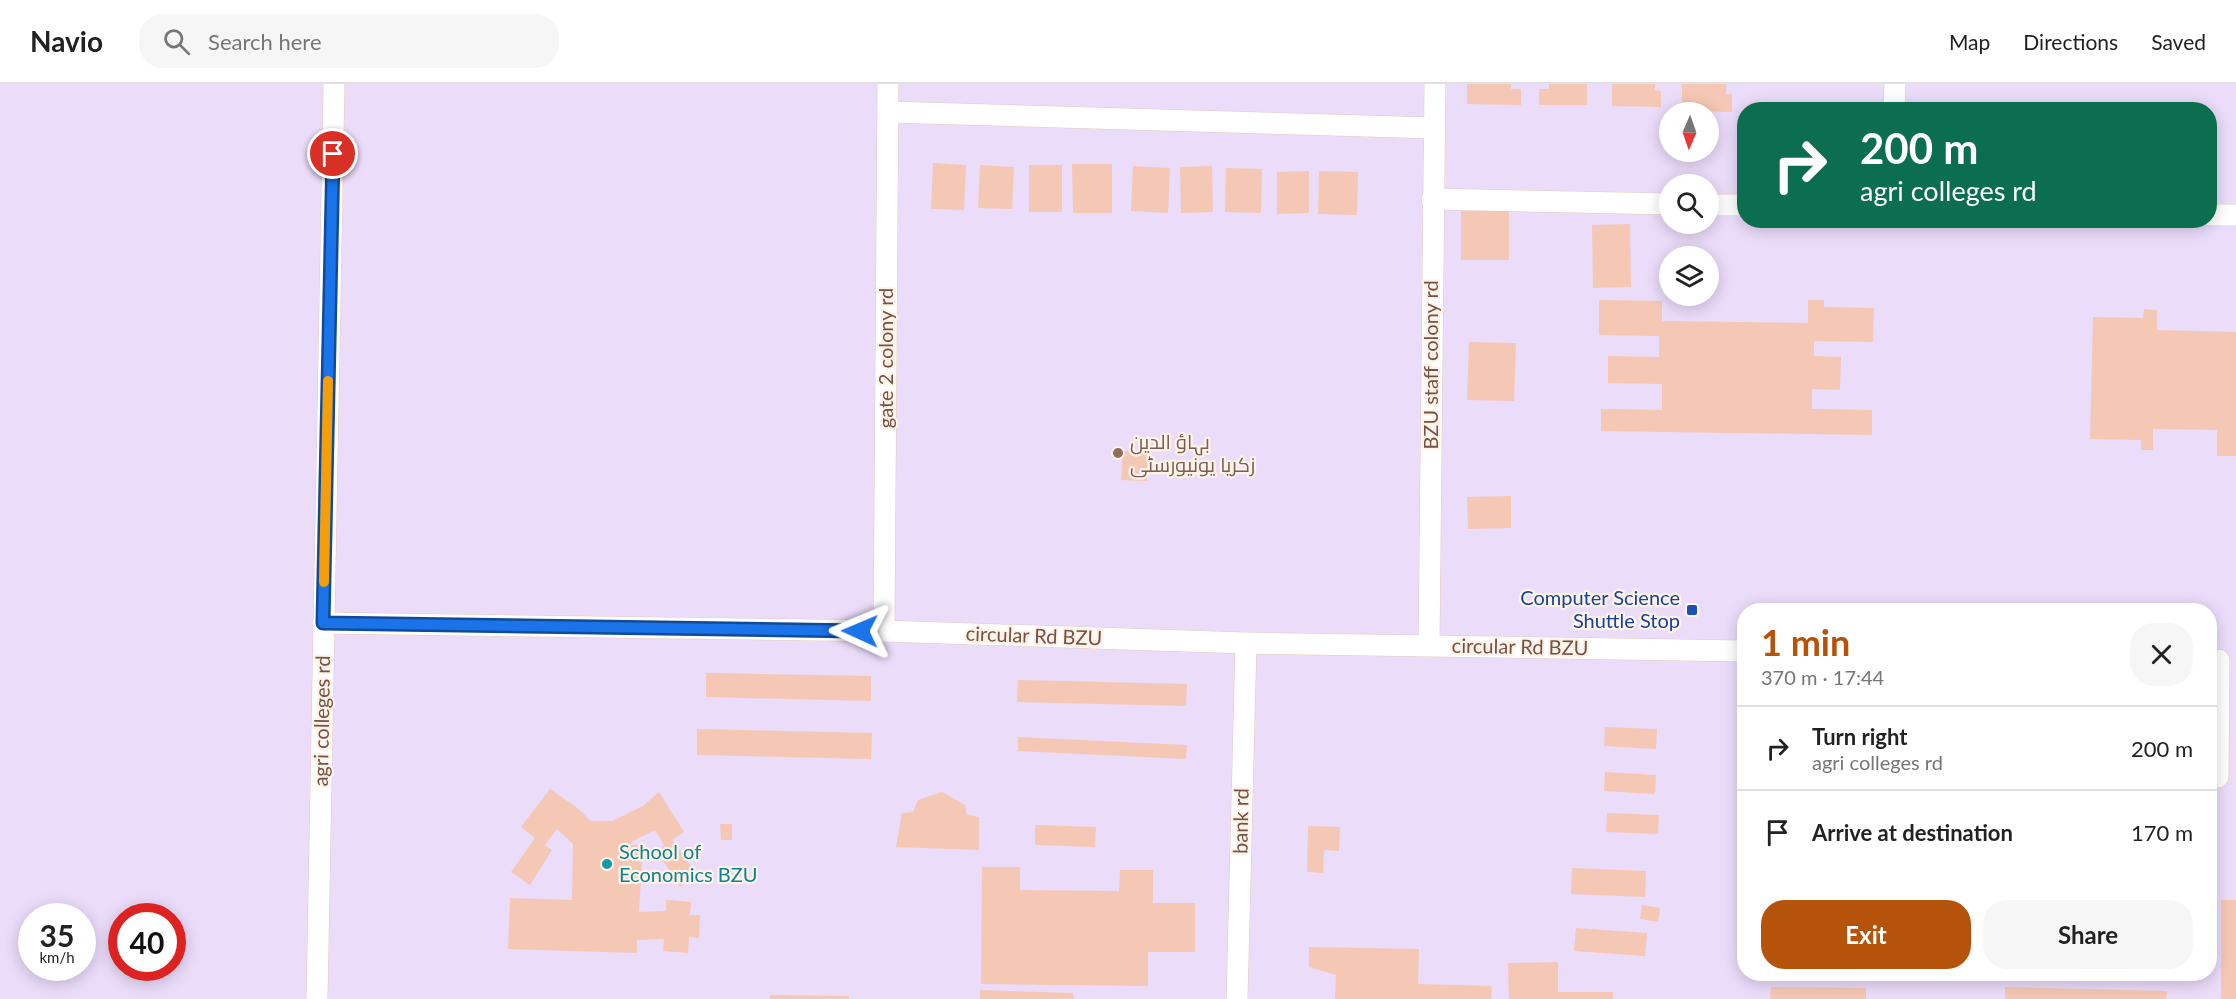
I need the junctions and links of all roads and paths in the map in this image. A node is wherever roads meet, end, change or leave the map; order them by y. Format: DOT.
graph roads {
  1 [pos="334,84"];
  2 [pos="888,84"];
  3 [pos="1435,84"];
  4 [pos="1895,84"];
  5 [pos="1894,102"];
  6 [pos="888,112"];
  7 [pos="1434,128"];
  8 [pos="1432,199"];
  9 [pos="1659,204"];
  10 [pos="1719,205"];
  11 [pos="1737,205"];
  12 [pos="2217,215"];
  13 [pos="2236,215"];
  14 [pos="323,623"];
  15 [pos="884,631"];
  16 [pos="1246,643"];
  17 [pos="1429,645"];
  18 [pos="1737,651"];
  19 [pos="2221,660"];
  20 [pos="2218,777"];
  21 [pos="317,999"];
  22 [pos="1237,999"];
  1 -- 14 [label="street, agri colleges rd"];
  2 -- 6 [label="street, gate 2 colony rd"];
  3 -- 7 [label="street, BZU staff colony rd"];
  4 -- 5 [label="street"];
  6 -- 7 [label="street"];
  6 -- 15 [label="street, gate 2 colony rd"];
  7 -- 8 [label="street, BZU staff colony rd"];
  8 -- 9 [label="street"];
  8 -- 17 [label="street, BZU staff colony rd"];
  10 -- 11 [label="street"];
  12 -- 13 [label="street"];
  14 -- 15 [label="street, circular Rd BZU"];
  14 -- 21 [label="street, agri colleges rd"];
  15 -- 16 [label="street, circular Rd BZU"];
  16 -- 17 [label="street, circular Rd BZU"];
  16 -- 22 [label="street, bank rd"];
  17 -- 18 [label="street, circular Rd BZU"];
  19 -- 20 [label="street"];
}
